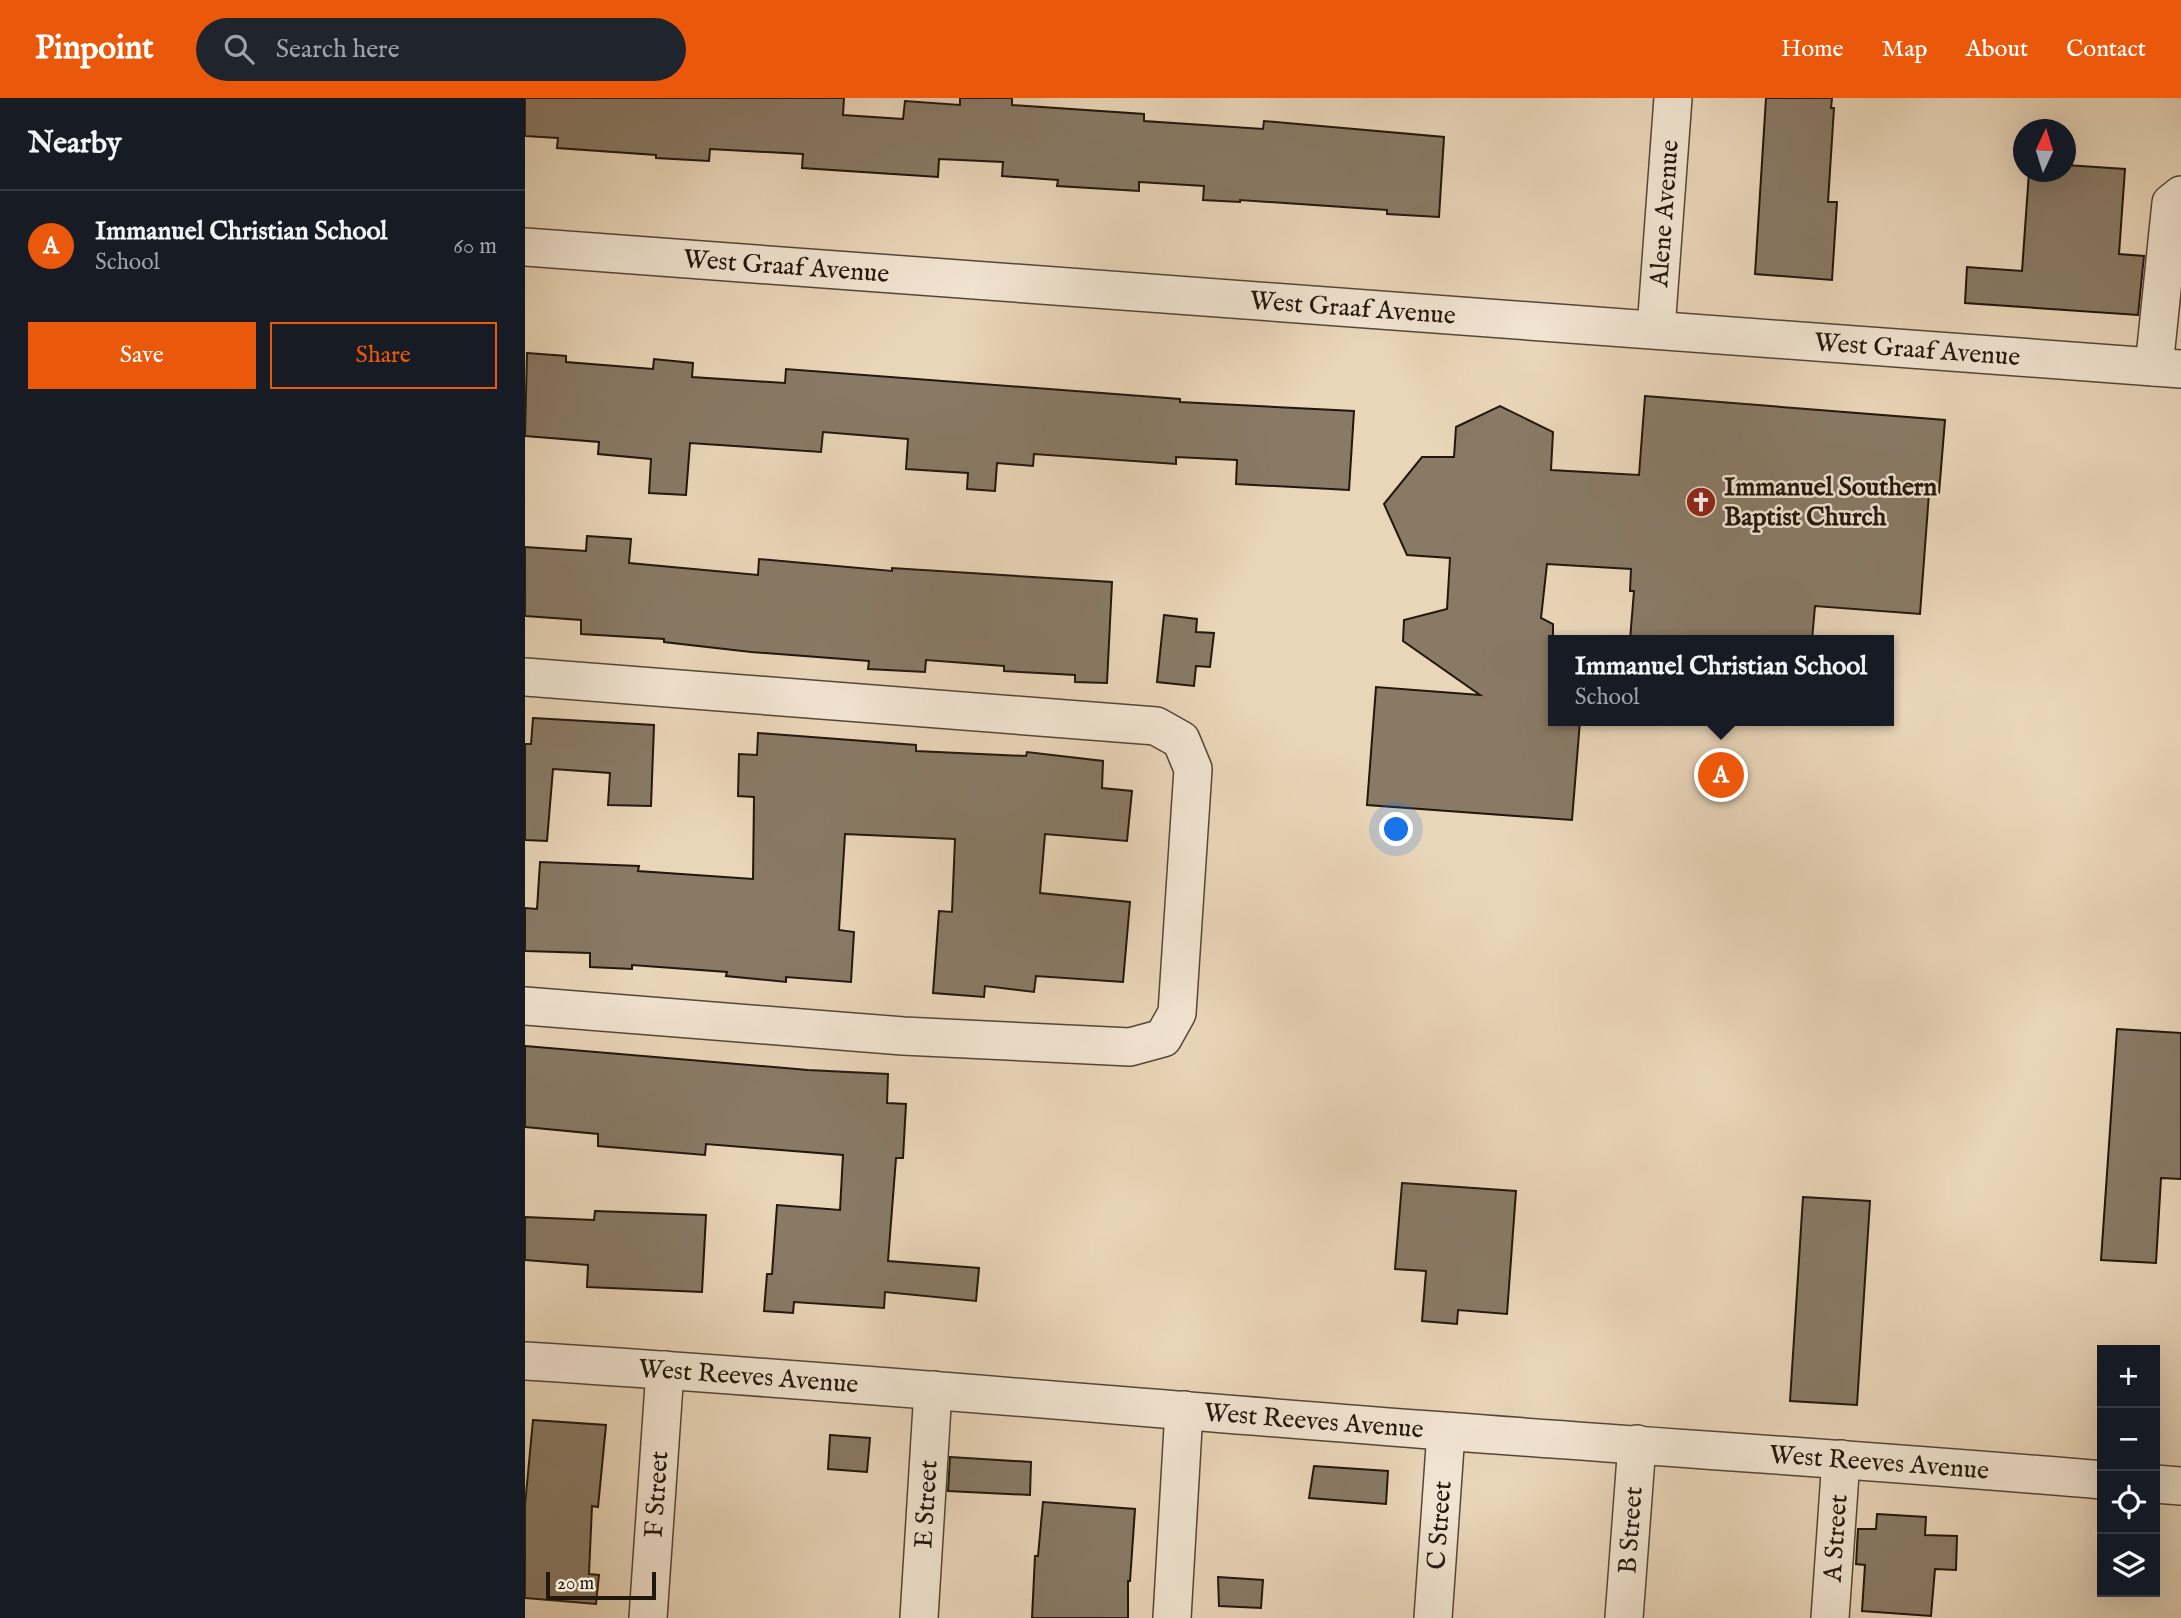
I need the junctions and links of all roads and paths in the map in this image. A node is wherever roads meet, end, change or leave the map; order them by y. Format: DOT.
graph roads {
  1 [pos="1673,98"];
  2 [pos="2181,195"];
  3 [pos="525,247"];
  4 [pos="2181,267"];
  5 [pos="1656,330"];
  6 [pos="2169,368"];
  7 [pos="525,677"];
  8 [pos="525,1006"];
  9 [pos="525,1361"];
  10 [pos="665,1370"];
  11 [pos="933,1390"];
  12 [pos="1184,1410"];
  13 [pos="1446,1432"];
  14 [pos="1637,1444"];
  15 [pos="1841,1458"];
  16 [pos="2097,1479"];
  17 [pos="2160,1484"];
  18 [pos="2181,1486"];
  19 [pos="648,1618"];
  20 [pos="919,1618"];
  21 [pos="1172,1618"];
  22 [pos="1433,1618"];
  23 [pos="1624,1618"];
  24 [pos="1829,1618"];
  1 -- 5 [label="street, Alene Avenue"];
  2 -- 6 [label="street"];
  3 -- 5 [label="street, West Graaf Avenue"];
  4 -- 6 [label="street"];
  5 -- 6 [label="street, West Graaf Avenue"];
  7 -- 8 [label="street"];
  9 -- 10 [label="street, West Reeves Avenue"];
  10 -- 11 [label="street, West Reeves Avenue"];
  10 -- 19 [label="street, F Street"];
  11 -- 12 [label="street, West Reeves Avenue"];
  11 -- 20 [label="street, E Street"];
  12 -- 13 [label="street, West Reeves Avenue"];
  12 -- 21 [label="street"];
  13 -- 14 [label="street, West Reeves Avenue"];
  13 -- 22 [label="street, C Street"];
  14 -- 15 [label="street, West Reeves Avenue"];
  14 -- 23 [label="street, B Street"];
  15 -- 16 [label="street, West Reeves Avenue"];
  15 -- 24 [label="street, A Street"];
  17 -- 18 [label="street"];
}
